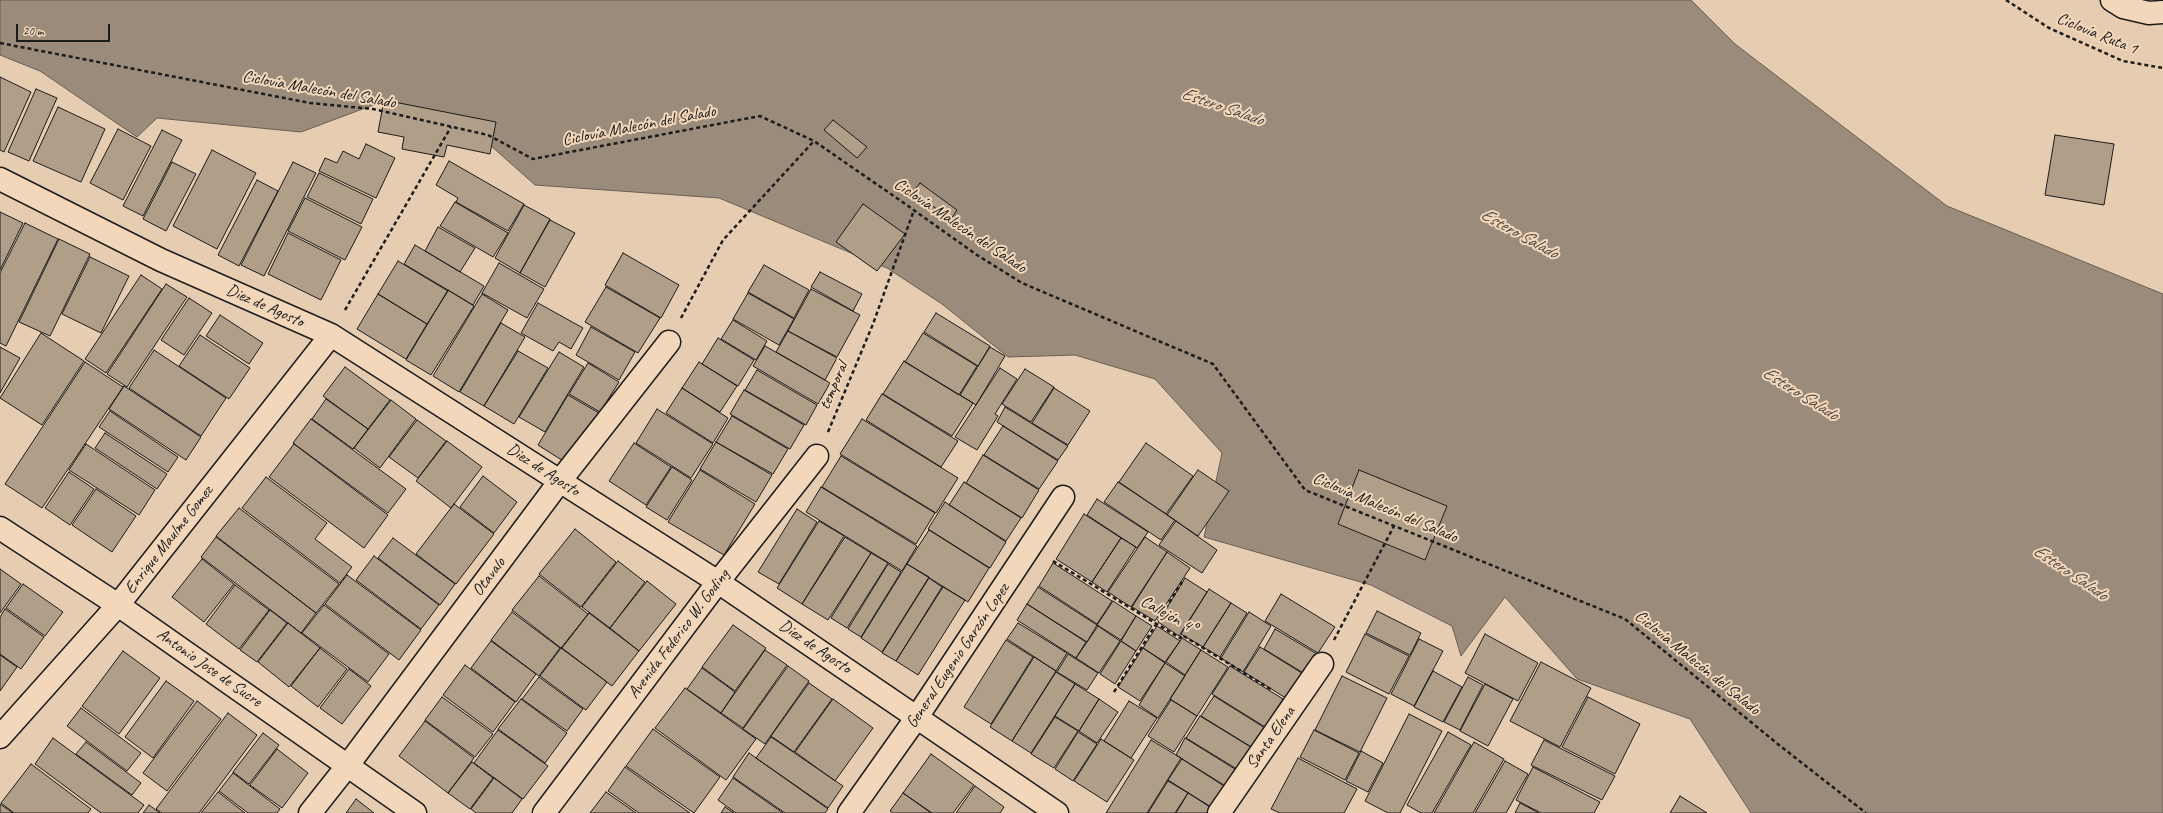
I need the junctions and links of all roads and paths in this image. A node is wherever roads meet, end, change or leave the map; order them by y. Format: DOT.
graph roads {
  1 [pos="2006,0"];
  2 [pos="2112,0"];
  3 [pos="2163,12"];
  4 [pos="0,43"];
  5 [pos="2163,68"];
  6 [pos="450,126"];
  7 [pos="814,141"];
  8 [pos="0,179"];
  9 [pos="914,210"];
  10 [pos="331,335"];
  11 [pos="668,342"];
  12 [pos="817,456"];
  13 [pos="560,481"];
  14 [pos="1063,497"];
  15 [pos="1394,526"];
  16 [pos="0,528"];
  17 [pos="1031,548"];
  18 [pos="718,582"];
  19 [pos="1182,582"];
  20 [pos="118,605"];
  21 [pos="1156,624"];
  22 [pos="1335,638"];
  23 [pos="1322,664"];
  24 [pos="1114,692"];
  25 [pos="1294,704"];
  26 [pos="917,717"];
  27 [pos="0,737"];
  28 [pos="348,765"];
  29 [pos="310,813"];
  30 [pos="415,813"];
  31 [pos="544,813"];
  32 [pos="850,813"];
  33 [pos="1057,813"];
  34 [pos="1219,813"];
  35 [pos="1866,813"];
  1 -- 5 [label="path, Ciclovía Ruta 1"];
  2 -- 3 [label="street"];
  4 -- 6 [label="path, Ciclovía Malecón del Salado"];
  6 -- 7 [label="path, Ciclovía Malecón del Salado"];
  6 -- 10 [label="path"];
  7 -- 9 [label="path, Ciclovía Malecón del Salado"];
  7 -- 11 [label="path"];
  8 -- 10 [label="street, Diez de Agosto"];
  9 -- 12 [label="path, temporal"];
  9 -- 15 [label="path, Ciclovía Malecón del Salado"];
  10 -- 13 [label="street, Diez de Agosto"];
  10 -- 20 [label="street, Enrique Maulme Gomez"];
  11 -- 13 [label="street, Otavalo"];
  12 -- 18 [label="street, Avenida Federico W. Goding"];
  13 -- 18 [label="street, Diez de Agosto"];
  13 -- 28 [label="street, Otavalo"];
  14 -- 17 [label="street, General Eugenio Garzón Lopez"];
  15 -- 22 [label="path"];
  15 -- 35 [label="path, Ciclovía Malecón del Salado"];
  16 -- 20 [label="street, Antonio Jose de Sucre"];
  17 -- 21 [label="path, Callejón 4°"];
  17 -- 26 [label="street, General Eugenio Garzón Lopez"];
  18 -- 26 [label="street, Diez de Agosto"];
  18 -- 31 [label="street, Avenida Federico W. Goding"];
  19 -- 21 [label="path"];
  20 -- 27 [label="street, Enrique Maulme Gomez"];
  20 -- 28 [label="street, Antonio Jose de Sucre"];
  21 -- 24 [label="path"];
  21 -- 25 [label="path, Callejón 4°"];
  23 -- 25 [label="street, Santa Elena"];
  25 -- 34 [label="street, Santa Elena"];
  26 -- 32 [label="street, General Eugenio Garzón Lopez"];
  26 -- 33 [label="street, Diez de Agosto"];
  28 -- 29 [label="street, Otavalo"];
  28 -- 30 [label="street, Antonio Jose de Sucre"];
}
